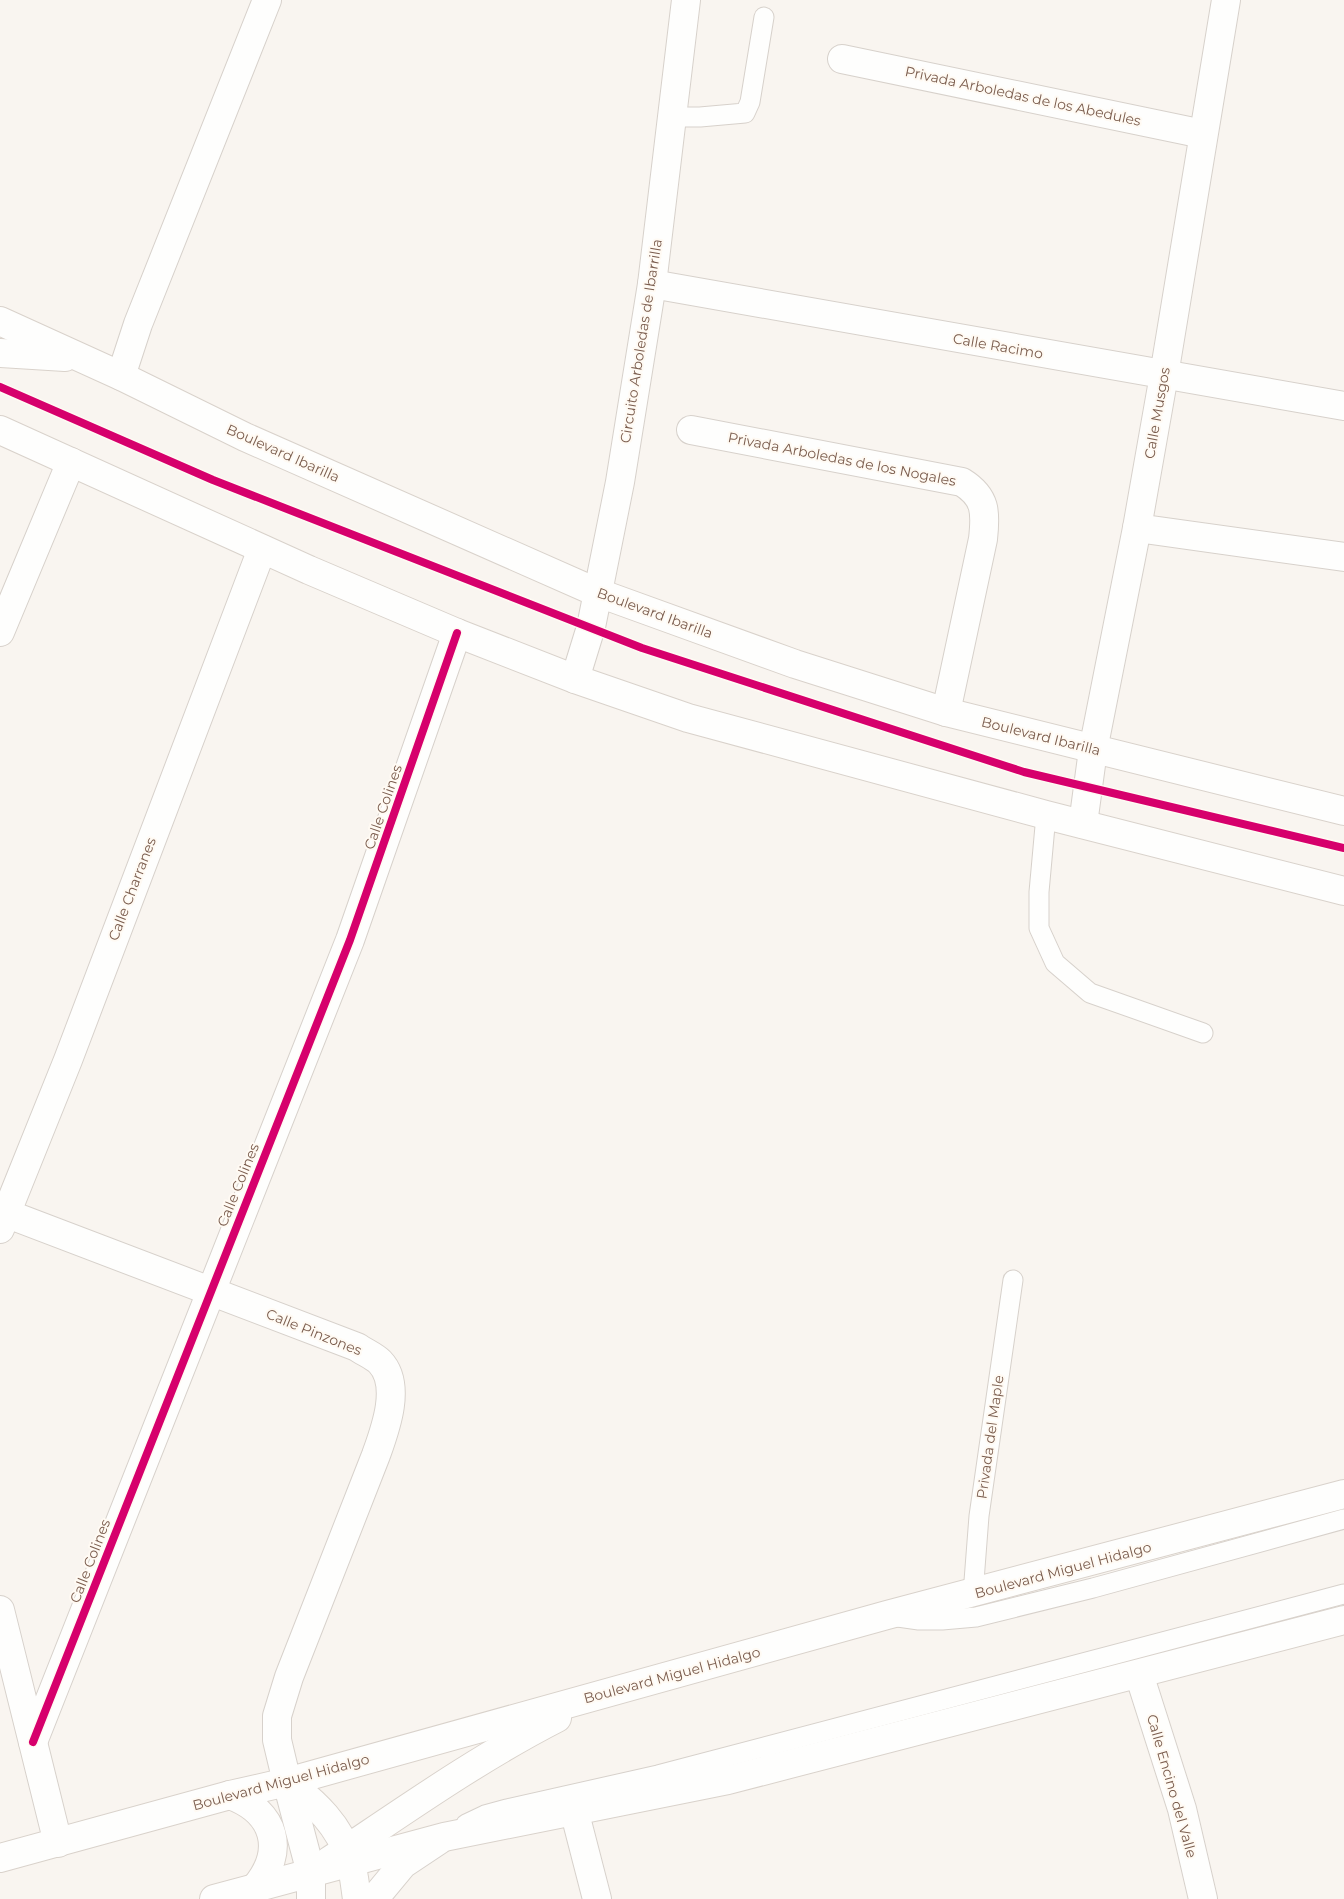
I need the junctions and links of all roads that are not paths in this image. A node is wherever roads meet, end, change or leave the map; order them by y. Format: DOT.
graph roads {
  1 [pos="267,0"];
  2 [pos="686,0"];
  3 [pos="1226,0"];
  4 [pos="764,17"];
  5 [pos="842,59"];
  6 [pos="672,117"];
  7 [pos="1203,134"];
  8 [pos="652,284"];
  9 [pos="0,321"];
  10 [pos="0,353"];
  11 [pos="79,358"];
  12 [pos="1164,375"];
  13 [pos="121,376"];
  14 [pos="1344,406"];
  15 [pos="0,430"];
  16 [pos="691,430"];
  17 [pos="71,462"];
  18 [pos="1136,528"];
  19 [pos="262,549"];
  20 [pos="1344,557"];
  21 [pos="596,592"];
  22 [pos="0,632"];
  23 [pos="457,633"];
  24 [pos="575,679"];
  25 [pos="946,712"];
  26 [pos="1093,750"];
  27 [pos="1344,811"];
  28 [pos="1046,815"];
  29 [pos="1083,824"];
  30 [pos="1344,891"];
  31 [pos="1203,1033"];
  32 [pos="2,1218"];
  33 [pos="1013,1280"];
  34 [pos="210,1290"];
  35 [pos="1344,1494"];
  36 [pos="1344,1519"];
  37 [pos="973,1594"];
  38 [pos="1344,1594"];
  39 [pos="0,1610"];
  40 [pos="888,1615"];
  41 [pos="1344,1620"];
  42 [pos="1139,1674"];
  43 [pos="610,1691"];
  44 [pos="33,1742"];
  45 [pos="287,1782"];
  46 [pos="230,1796"];
  47 [pos="574,1810"];
  48 [pos="444,1837"];
  49 [pos="58,1843"];
  50 [pos="349,1856"];
  51 [pos="0,1858"];
  52 [pos="311,1886"];
  53 [pos="255,1888"];
  54 [pos="214,1899"];
  55 [pos="357,1899"];
  56 [pos="374,1899"];
  57 [pos="597,1899"];
  58 [pos="1203,1899"];
  1 -- 13 [label="street"];
  2 -- 6 [label="street, Circuito Arboledas de Ibarrilla"];
  3 -- 7 [label="street, Calle Musgos"];
  4 -- 6 [label="lane"];
  5 -- 7 [label="street, Privada Arboledas de los Abedules"];
  6 -- 8 [label="street, Circuito Arboledas de Ibarrilla"];
  7 -- 12 [label="street, Calle Musgos"];
  8 -- 12 [label="street, Calle Racimo"];
  8 -- 21 [label="street, Circuito Arboledas de Ibarrilla"];
  9 -- 11 [label="street, Boulevard Ibarilla"];
  10 -- 11 [label="street"];
  11 -- 13 [label="street, Boulevard Ibarilla"];
  12 -- 14 [label="street, Calle Racimo"];
  12 -- 18 [label="street, Calle Musgos"];
  13 -- 21 [label="street, Boulevard Ibarilla"];
  15 -- 17 [label="street"];
  16 -- 25 [label="street, Privada Arboledas de los Nogales"];
  17 -- 19 [label="street"];
  17 -- 22 [label="street"];
  18 -- 20 [label="street"];
  18 -- 26 [label="street, Calle Musgos"];
  19 -- 23 [label="street"];
  19 -- 32 [label="street, Calle Charranes"];
  21 -- 24 [label="street, Circuito Arboledas de Ibarrilla"];
  21 -- 25 [label="street, Boulevard Ibarilla"];
  23 -- 24 [label="street"];
  23 -- 34 [label="street, Calle Colines"];
  24 -- 28 [label="street"];
  25 -- 26 [label="street, Boulevard Ibarilla"];
  26 -- 27 [label="street, Boulevard Ibarilla"];
  26 -- 29 [label="street, Calle Musgos"];
  28 -- 29 [label="street"];
  28 -- 31 [label="lane"];
  29 -- 30 [label="street"];
  32 -- 34 [label="street, Calle Pinzones"];
  33 -- 37 [label="lane, Privada del Maple"];
  34 -- 44 [label="street, Calle Colines"];
  34 -- 45 [label="street, Calle Pinzones"];
  35 -- 37 [label="street, Boulevard Miguel Hidalgo"];
  36 -- 40 [label="lane"];
  37 -- 40 [label="street, Boulevard Miguel Hidalgo"];
  38 -- 48 [label="lane"];
  39 -- 44 [label="street"];
  40 -- 43 [label="street, Boulevard Miguel Hidalgo"];
  41 -- 42 [label="street"];
  42 -- 47 [label="street"];
  42 -- 58 [label="street, Calle Encino del Valle"];
  43 -- 45 [label="street, Boulevard Miguel Hidalgo"];
  43 -- 50 [label="street"];
  44 -- 49 [label="street"];
  45 -- 46 [label="street, Boulevard Miguel Hidalgo"];
  45 -- 50 [label="street"];
  45 -- 52 [label="street, Calle Pinzones"];
  46 -- 49 [label="street, Boulevard Miguel Hidalgo"];
  46 -- 53 [label="street"];
  47 -- 48 [label="street"];
  47 -- 57 [label="street"];
  48 -- 50 [label="street"];
  48 -- 56 [label="street"];
  49 -- 51 [label="street, Boulevard Miguel Hidalgo"];
  50 -- 52 [label="street"];
  50 -- 55 [label="street"];
  52 -- 53 [label="street"];
  53 -- 54 [label="street"];
}
